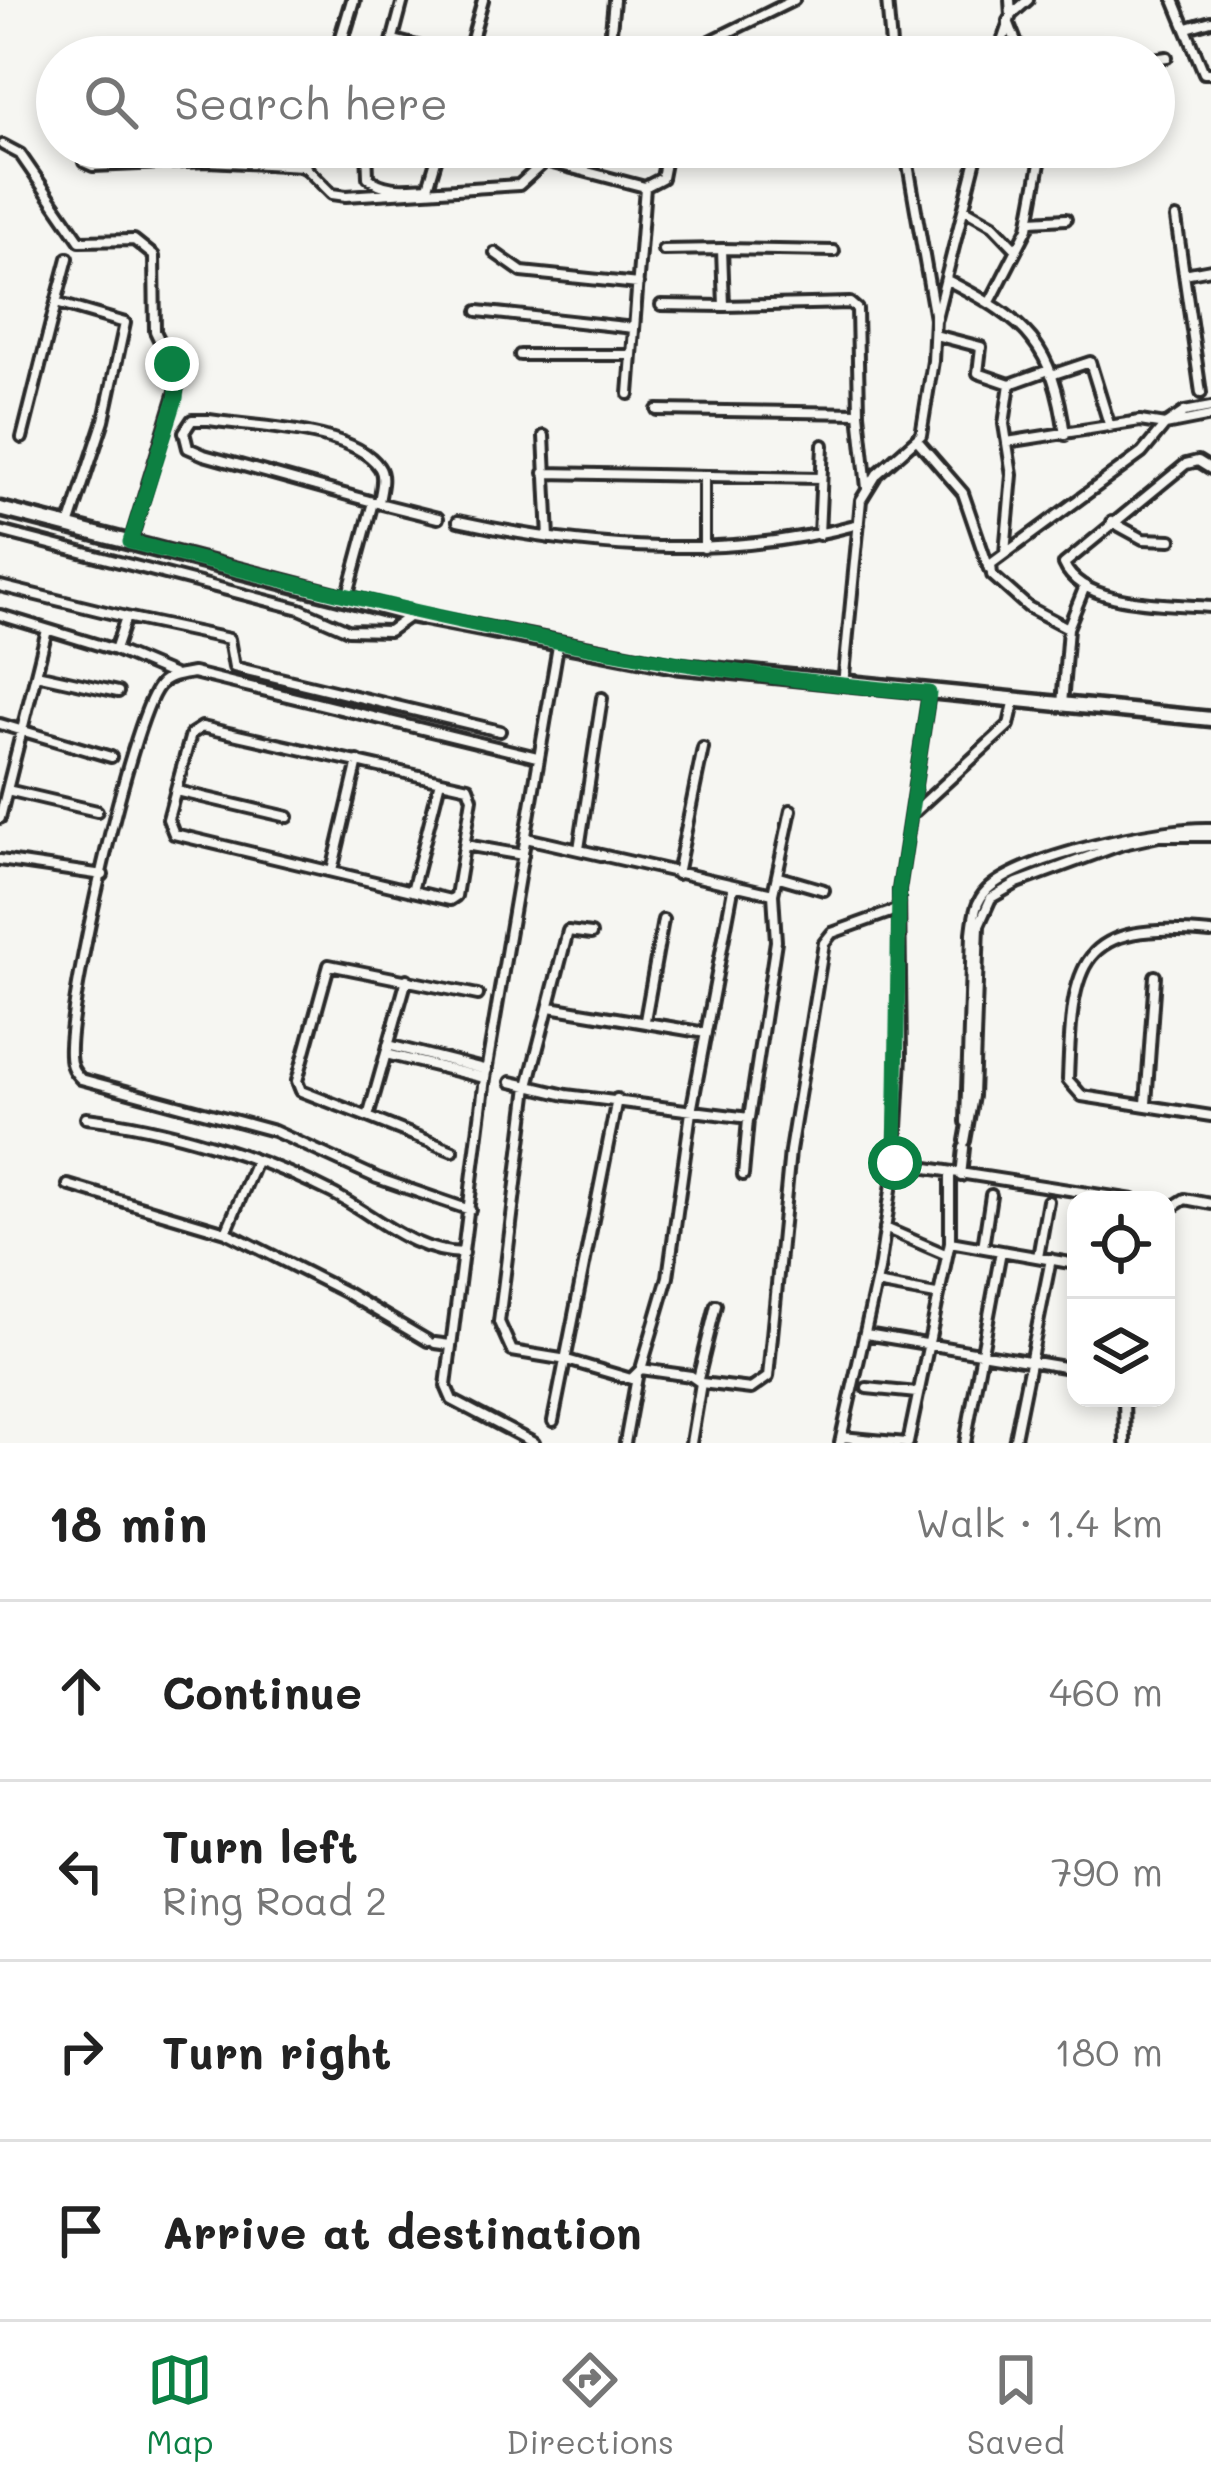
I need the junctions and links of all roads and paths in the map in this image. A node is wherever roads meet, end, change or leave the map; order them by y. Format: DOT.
graph roads {
  1 [pos="352,0"];
  2 [pos="404,0"];
  3 [pos="483,0"];
  4 [pos="614,0"];
  5 [pos="794,0"];
  6 [pos="887,0"];
  7 [pos="1010,0"];
  8 [pos="1028,0"];
  9 [pos="1174,0"];
  10 [pos="1009,17"];
  11 [pos="1211,21"];
  12 [pos="1186,27"];
  13 [pos="342,36"];
  14 [pos="395,36"];
  15 [pos="470,36"];
  16 [pos="610,36"];
  17 [pos="721,36"];
  18 [pos="890,36"];
  19 [pos="1003,36"];
  20 [pos="1015,36"];
  21 [pos="1211,73"];
  22 [pos="3,145"];
  23 [pos="306,168"];
  24 [pos="368,168"];
  25 [pos="434,168"];
  26 [pos="541,168"];
  27 [pos="572,168"];
  28 [pos="664,168"];
  29 [pos="908,168"];
  30 [pos="974,168"];
  31 [pos="1039,168"];
  32 [pos="645,187"];
  33 [pos="964,209"];
  34 [pos="1176,218"];
  35 [pos="1066,219"];
  36 [pos="1030,220"];
  37 [pos="722,249"];
  38 [pos="1016,249"];
  39 [pos="663,250"];
  40 [pos="834,251"];
  41 [pos="495,253"];
  42 [pos="68,258"];
  43 [pos="1211,269"];
  44 [pos="1184,274"];
  45 [pos="949,281"];
  46 [pos="638,284"];
  47 [pos="991,302"];
  48 [pos="56,303"];
  49 [pos="661,305"];
  50 [pos="724,306"];
  51 [pos="478,311"];
  52 [pos="935,319"];
  53 [pos="634,328"];
  54 [pos="935,335"];
  55 [pos="520,355"];
  56 [pos="632,355"];
  57 [pos="1050,372"];
  58 [pos="1010,384"];
  59 [pos="1201,393"];
  60 [pos="629,394"];
  61 [pos="1211,407"];
  62 [pos="656,410"];
  63 [pos="859,413"];
  64 [pos="1211,416"];
  65 [pos="1165,424"];
  66 [pos="1110,427"];
  67 [pos="1065,435"];
  68 [pos="544,436"];
  69 [pos="22,438"];
  70 [pos="917,440"];
  71 [pos="1007,442"];
  72 [pos="823,445"];
  73 [pos="1211,469"];
  74 [pos="544,472"];
  75 [pos="704,476"];
  76 [pos="821,478"];
  77 [pos="867,489"];
  78 [pos="376,503"];
  79 [pos="0,509"];
  80 [pos="438,518"];
  81 [pos="458,520"];
  82 [pos="1112,522"];
  83 [pos="859,524"];
  84 [pos="69,526"];
  85 [pos="0,531"];
  86 [pos="819,535"];
  87 [pos="549,538"];
  88 [pos="1171,540"];
  89 [pos="130,542"];
  90 [pos="704,548"];
  91 [pos="1004,554"];
  92 [pos="989,569"];
  93 [pos="0,586"];
  94 [pos="1085,586"];
  95 [pos="347,598"];
  96 [pos="1211,607"];
  97 [pos="411,615"];
  98 [pos="126,617"];
  99 [pos="1,619"];
  100 [pos="1068,628"];
  101 [pos="47,630"];
  102 [pos="558,646"];
  103 [pos="115,650"];
  104 [pos="36,674"];
  105 [pos="175,676"];
  106 [pos="842,686"];
  107 [pos="118,692"];
  108 [pos="929,693"];
  109 [pos="602,698"];
  110 [pos="1014,703"];
  111 [pos="1062,705"];
  112 [pos="1211,719"];
  113 [pos="0,724"];
  114 [pos="22,730"];
  115 [pos="500,731"];
  116 [pos="703,748"];
  117 [pos="111,757"];
  118 [pos="537,757"];
  119 [pos="358,761"];
  120 [pos="440,781"];
  121 [pos="7,790"];
  122 [pos="177,791"];
  123 [pos="790,810"];
  124 [pos="97,811"];
  125 [pos="914,812"];
  126 [pos="288,817"];
  127 [pos="0,818"];
  128 [pos="1211,832"];
  129 [pos="526,838"];
  130 [pos="465,845"];
  131 [pos="579,850"];
  132 [pos="523,855"];
  133 [pos="0,860"];
  134 [pos="332,871"];
  135 [pos="676,874"];
  136 [pos="103,875"];
  137 [pos="778,877"];
  138 [pos="734,889"];
  139 [pos="824,890"];
  140 [pos="412,891"];
  141 [pos="773,894"];
  142 [pos="899,909"];
  143 [pos="662,920"];
  144 [pos="591,934"];
  145 [pos="1211,934"];
  146 [pos="1155,976"];
  147 [pos="407,979"];
  148 [pos="478,995"];
  149 [pos="550,1006"];
  150 [pos="645,1020"];
  151 [pos="706,1033"];
  152 [pos="387,1050"];
  153 [pos="486,1074"];
  154 [pos="511,1082"];
  155 [pos="528,1086"];
  156 [pos="617,1099"];
  157 [pos="1145,1104"];
  158 [pos="691,1112"];
  159 [pos="1211,1116"];
  160 [pos="368,1117"];
  161 [pos="86,1118"];
  162 [pos="748,1118"];
  163 [pos="452,1151"];
  164 [pos="895,1163"];
  165 [pos="255,1164"];
  166 [pos="742,1175"];
  167 [pos="955,1176"];
  168 [pos="68,1185"];
  169 [pos="1067,1191"];
  170 [pos="991,1195"];
  171 [pos="1048,1201"];
  172 [pos="1211,1204"];
  173 [pos="1175,1205"];
  174 [pos="470,1210"];
  175 [pos="885,1228"];
  176 [pos="226,1232"];
  177 [pos="950,1243"];
  178 [pos="983,1247"];
  179 [pos="1001,1251"];
  180 [pos="464,1253"];
  181 [pos="945,1253"];
  182 [pos="1038,1257"];
  183 [pos="1051,1259"];
  184 [pos="1067,1262"];
  185 [pos="876,1284"];
  186 [pos="936,1295"];
  187 [pos="716,1305"];
  188 [pos="866,1334"];
  189 [pos="450,1345"];
  190 [pos="927,1345"];
  191 [pos="980,1356"];
  192 [pos="566,1360"];
  193 [pos="1031,1366"];
  194 [pos="1067,1368"];
  195 [pos="639,1373"];
  196 [pos="699,1381"];
  197 [pos="867,1388"];
  198 [pos="917,1393"];
  199 [pos="1124,1407"];
  200 [pos="553,1420"];
  201 [pos="841,1440"];
  202 [pos="534,1443"];
  203 [pos="625,1443"];
  204 [pos="691,1443"];
  205 [pos="907,1443"];
  206 [pos="965,1443"];
  207 [pos="1014,1443"];
  208 [pos="1125,1443"];
  1 -- 13 [label="street"];
  2 -- 14 [label="street"];
  3 -- 15 [label="street"];
  4 -- 16 [label="street"];
  5 -- 17 [label="street"];
  6 -- 18 [label="street"];
  7 -- 10 [label="street"];
  8 -- 10 [label="street"];
  9 -- 12 [label="street"];
  10 -- 19 [label="street"];
  10 -- 20 [label="street"];
  11 -- 12 [label="street"];
  12 -- 21 [label="street"];
  22 -- 89 [label="street"];
  23 -- 26 [label="street"];
  24 -- 25 [label="street"];
  27 -- 32 [label="street"];
  28 -- 32 [label="street"];
  29 -- 52 [label="street"];
  30 -- 33 [label="street"];
  31 -- 36 [label="street"];
  32 -- 46 [label="street"];
  33 -- 38 [label="street"];
  33 -- 45 [label="street"];
  34 -- 44 [label="street"];
  35 -- 36 [label="street"];
  36 -- 38 [label="street"];
  37 -- 39 [label="street"];
  37 -- 40 [label="street"];
  37 -- 50 [label="street"];
  38 -- 47 [label="street"];
  41 -- 46 [label="street"];
  42 -- 48 [label="street"];
  43 -- 44 [label="street"];
  44 -- 59 [label="street"];
  45 -- 47 [label="street"];
  45 -- 52 [label="street"];
  46 -- 53 [label="street"];
  47 -- 57 [label="street"];
  48 -- 69 [label="street"];
  48 -- 84 [label="street"];
  49 -- 50 [label="street"];
  50 -- 63 [label="street"];
  51 -- 53 [label="street"];
  52 -- 54 [label="street"];
  53 -- 56 [label="street"];
  54 -- 58 [label="street"];
  54 -- 70 [label="street"];
  55 -- 56 [label="street"];
  56 -- 60 [label="street"];
  57 -- 58 [label="street"];
  57 -- 66 [label="street"];
  57 -- 67 [label="street"];
  58 -- 71 [label="street"];
  61 -- 65 [label="street"];
  62 -- 63 [label="street"];
  63 -- 77 [label="street"];
  64 -- 65 [label="street"];
  65 -- 66 [label="street"];
  65 -- 91 [label="street"];
  66 -- 67 [label="street"];
  67 -- 71 [label="street"];
  68 -- 74 [label="street"];
  70 -- 77 [label="street"];
  70 -- 92 [label="street"];
  71 -- 91 [label="street"];
  72 -- 76 [label="street"];
  73 -- 82 [label="street"];
  74 -- 75 [label="street"];
  74 -- 87 [label="street"];
  75 -- 76 [label="street"];
  75 -- 90 [label="street"];
  76 -- 86 [label="street"];
  77 -- 83 [label="street"];
  78 -- 78 [label="street"];
  78 -- 80 [label="street"];
  78 -- 95 [label="street"];
  79 -- 84 [label="main road"];
  81 -- 87 [label="street"];
  82 -- 88 [label="street"];
  82 -- 94 [label="street"];
  83 -- 86 [label="street"];
  83 -- 106 [label="street"];
  84 -- 89 [label="main road"];
  85 -- 97 [label="street"];
  86 -- 90 [label="street"];
  87 -- 90 [label="street"];
  89 -- 95 [label="main road"];
  91 -- 92 [label="street"];
  92 -- 100 [label="street"];
  93 -- 98 [label="street"];
  94 -- 96 [label="street"];
  94 -- 100 [label="street"];
  95 -- 97 [label="main road"];
  97 -- 102 [label="main road"];
  98 -- 103 [label="street"];
  98 -- 115 [label="street"];
  99 -- 101 [label="street"];
  100 -- 111 [label="street"];
  101 -- 103 [label="street"];
  101 -- 104 [label="street"];
  102 -- 106 [label="main road"];
  102 -- 118 [label="street"];
  103 -- 105 [label="street"];
  104 -- 107 [label="street"];
  104 -- 114 [label="street"];
  105 -- 118 [label="street"];
  105 -- 136 [label="street"];
  106 -- 108 [label="main road"];
  108 -- 110 [label="main road"];
  108 -- 125 [label="street"];
  109 -- 131 [label="street"];
  110 -- 111 [label="main road"];
  110 -- 125 [label="street"];
  111 -- 112 [label="main road"];
  113 -- 114 [label="street"];
  114 -- 117 [label="street"];
  114 -- 121 [label="street"];
  116 -- 135 [label="street"];
  118 -- 129 [label="street"];
  119 -- 120 [label="street"];
  119 -- 122 [label="street"];
  119 -- 134 [label="street"];
  120 -- 130 [label="street"];
  120 -- 140 [label="street"];
  121 -- 124 [label="street"];
  121 -- 127 [label="street"];
  122 -- 126 [label="street"];
  122 -- 134 [label="street"];
  123 -- 137 [label="street"];
  125 -- 142 [label="street"];
  128 -- 167 [label="street"];
  129 -- 131 [label="street"];
  129 -- 132 [label="street"];
  130 -- 132 [label="street"];
  130 -- 140 [label="street"];
  131 -- 135 [label="street"];
  132 -- 153 [label="street"];
  133 -- 136 [label="street"];
  134 -- 140 [label="street"];
  135 -- 138 [label="street"];
  136 -- 174 [label="street"];
  137 -- 139 [label="street"];
  137 -- 141 [label="street"];
  138 -- 141 [label="street"];
  138 -- 151 [label="street"];
  141 -- 162 [label="street"];
  142 -- 164 [label="street"];
  142 -- 196 [label="street"];
  143 -- 150 [label="street"];
  144 -- 149 [label="street"];
  145 -- 157 [label="street"];
  146 -- 157 [label="street"];
  147 -- 148 [label="street"];
  147 -- 152 [label="street"];
  147 -- 160 [label="street"];
  149 -- 150 [label="street"];
  149 -- 155 [label="street"];
  150 -- 151 [label="street"];
  151 -- 158 [label="street"];
  152 -- 153 [label="street"];
  152 -- 160 [label="street"];
  153 -- 174 [label="street"];
  154 -- 155 [label="street"];
  155 -- 156 [label="street"];
  155 -- 192 [label="street"];
  156 -- 158 [label="street"];
  156 -- 192 [label="street"];
  157 -- 159 [label="street"];
  158 -- 162 [label="street"];
  158 -- 195 [label="street"];
  160 -- 163 [label="street"];
  161 -- 165 [label="street"];
  162 -- 166 [label="street"];
  164 -- 167 [label="street"];
  164 -- 175 [label="street"];
  165 -- 176 [label="street"];
  165 -- 180 [label="street"];
  167 -- 169 [label="street"];
  167 -- 177 [label="street"];
  168 -- 176 [label="street"];
  170 -- 178 [label="street"];
  171 -- 182 [label="street"];
  172 -- 173 [label="street"];
  174 -- 180 [label="street"];
  175 -- 181 [label="street"];
  175 -- 185 [label="street"];
  176 -- 189 [label="street"];
  177 -- 178 [label="street"];
  177 -- 181 [label="street"];
  178 -- 179 [label="street"];
  179 -- 182 [label="street"];
  179 -- 191 [label="street"];
  180 -- 189 [label="street"];
  181 -- 186 [label="street"];
  182 -- 183 [label="street"];
  183 -- 184 [label="street"];
  183 -- 193 [label="street"];
  185 -- 186 [label="street"];
  185 -- 188 [label="street"];
  186 -- 190 [label="street"];
  187 -- 196 [label="street"];
  188 -- 190 [label="street"];
  188 -- 201 [label="street"];
  189 -- 202 [label="street"];
  190 -- 191 [label="street"];
  190 -- 198 [label="street"];
  191 -- 193 [label="street"];
  191 -- 206 [label="street"];
  192 -- 195 [label="street"];
  192 -- 200 [label="street"];
  193 -- 194 [label="street"];
  193 -- 207 [label="street"];
  195 -- 196 [label="street"];
  195 -- 203 [label="street"];
  196 -- 204 [label="street"];
  197 -- 198 [label="street"];
  198 -- 205 [label="street"];
  199 -- 208 [label="street"];
  201 -- 205 [label="street"];
}
